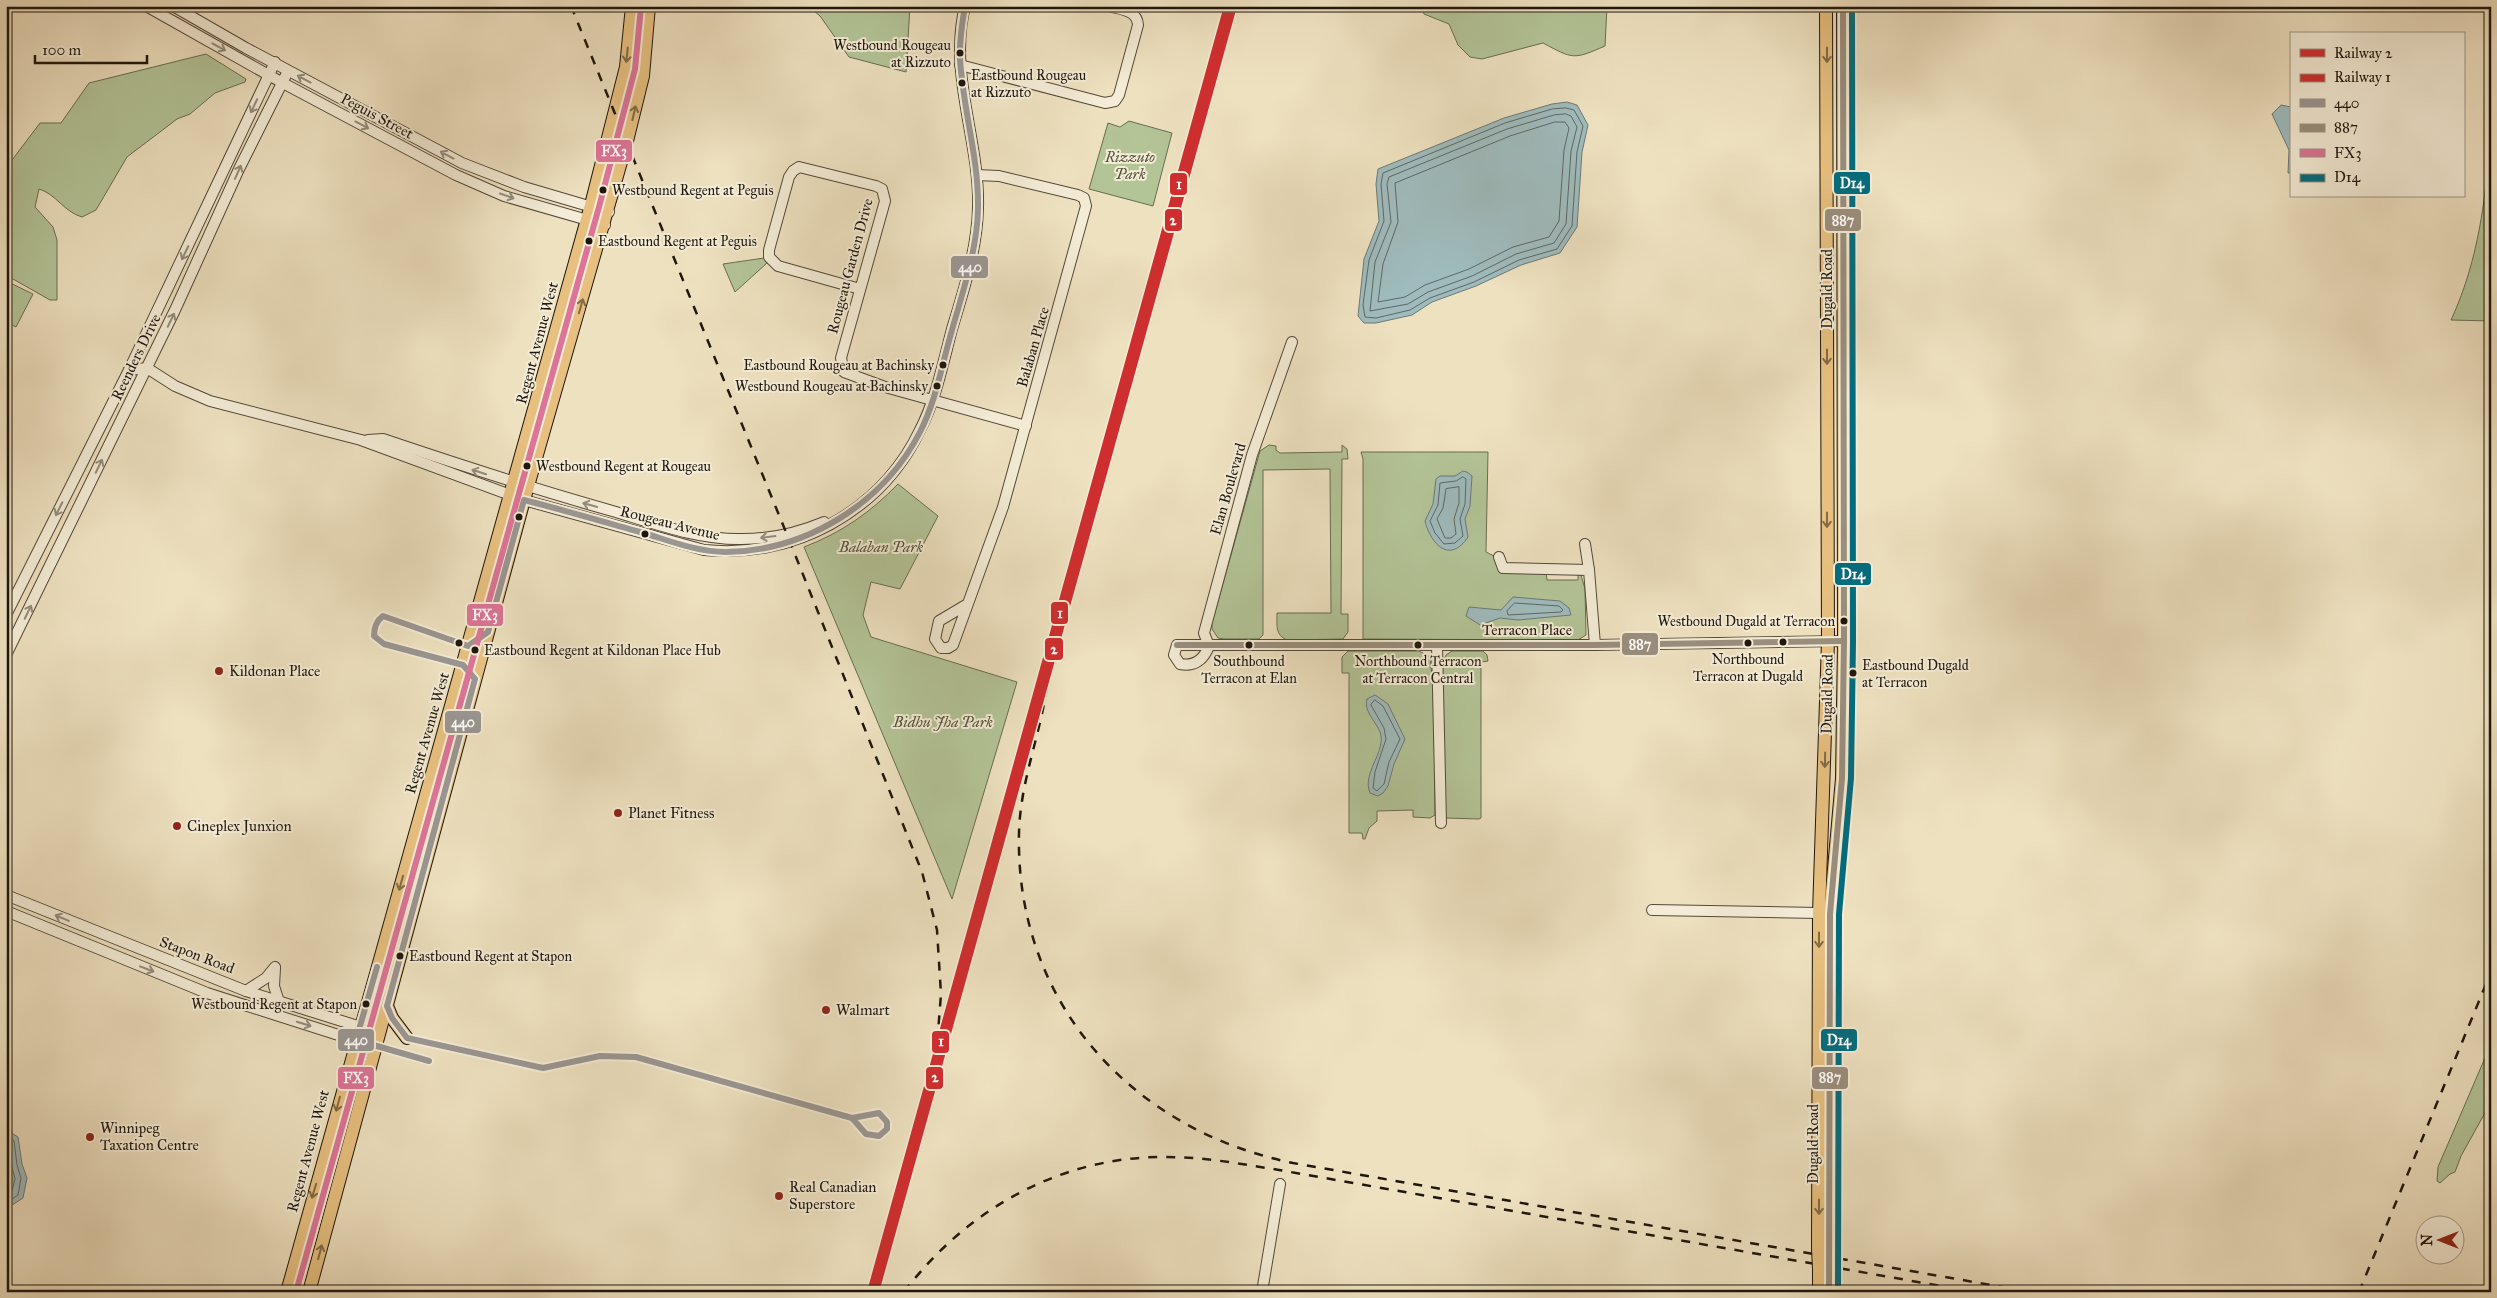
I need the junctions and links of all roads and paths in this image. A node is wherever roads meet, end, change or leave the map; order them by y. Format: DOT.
graph roads {
  1 [pos="146,6"];
  2 [pos="173,6"];
  3 [pos="632,6"];
  4 [pos="649,6"];
  5 [pos="965,6"];
  6 [pos="1109,6"];
  7 [pos="1826,6"];
  8 [pos="1843,6"];
  9 [pos="275,62"];
  10 [pos="960,65"];
  11 [pos="288,71"];
  12 [pos="269,75"];
  13 [pos="281,82"];
  14 [pos="977,175"];
  15 [pos="592,205"];
  16 [pos="608,212"];
  17 [pos="587,220"];
  18 [pos="605,225"];
  19 [pos="860,289"];
  20 [pos="1292,342"];
  21 [pos="147,368"];
  22 [pos="129,370"];
  23 [pos="932,400"];
  24 [pos="1026,426"];
  25 [pos="519,492"];
  26 [pos="1585,544"];
  27 [pos="1499,557"];
  28 [pos="1589,570"];
  29 [pos="966,605"];
  30 [pos="478,612"];
  31 [pos="6,615"];
  32 [pos="493,615"];
  33 [pos="488,632"];
  34 [pos="1828,641"];
  35 [pos="1844,641"];
  36 [pos="1437,645"];
  37 [pos="1595,645"];
  38 [pos="468,646"];
  39 [pos="1210,646"];
  40 [pos="6,655"];
  41 [pos="463,665"];
  42 [pos="475,679"];
  43 [pos="444,735"];
  44 [pos="436,760"];
  45 [pos="454,760"];
  46 [pos="448,782"];
  47 [pos="1441,822"];
  48 [pos="6,895"];
  49 [pos="1652,910"];
  50 [pos="6,911"];
  51 [pos="1819,913"];
  52 [pos="107,937"];
  53 [pos="101,952"];
  54 [pos="212,977"];
  55 [pos="246,991"];
  56 [pos="207,993"];
  57 [pos="266,998"];
  58 [pos="279,1002"];
  59 [pos="387,1006"];
  60 [pos="255,1009"];
  61 [pos="360,1026"];
  62 [pos="380,1033"];
  63 [pos="407,1038"];
  64 [pos="356,1040"];
  65 [pos="376,1047"];
  66 [pos="322,1164"];
  67 [pos="343,1169"];
  68 [pos="1280,1184"];
  69 [pos="1824,1250"];
  70 [pos="1824,1270"];
  71 [pos="287,1292"];
  72 [pos="309,1292"];
  73 [pos="1262,1292"];
  74 [pos="1819,1292"];
  75 [pos="1829,1292"];
  1 -- 12 [label="street, Peguis Street, one-way"];
  2 -- 9 [label="street, Peguis Street"];
  3 -- 15 [label="main road, Regent Avenue West, one-way"];
  16 -- 4 [label="main road, Regent Avenue West, one-way"];
  5 -- 10 [label="street, Rougeau Avenue"];
  6 -- 10 [label="street"];
  7 -- 34 [label="main road, Dugald Road, one-way"];
  8 -- 35 [label="main road, Dugald Road"];
  9 -- 11 [label="street, Peguis Street"];
  9 -- 12 [label="street, Reenders Drive"];
  10 -- 14 [label="street, Rougeau Avenue"];
  11 -- 13 [label="street, Reenders Drive"];
  15 -- 11 [label="street, Peguis Street, one-way"];
  12 -- 13 [label="street, Peguis Street"];
  12 -- 22 [label="street, Reenders Drive, one-way"];
  13 -- 17 [label="street, Peguis Street, one-way"];
  21 -- 13 [label="street, Reenders Drive, one-way"];
  14 -- 23 [label="street, Rougeau Avenue"];
  14 -- 24 [label="street, Balaban Place"];
  15 -- 16 [label="street, Peguis Street"];
  15 -- 17 [label="main road, Regent Avenue West"];
  16 -- 18 [label="main road, Regent Avenue West"];
  17 -- 18 [label="street, Peguis Street"];
  17 -- 25 [label="main road, Regent Avenue West"];
  25 -- 18 [label="main road, Regent Avenue West, one-way"];
  19 -- 19 [label="street, Rougeau Garden Drive"];
  19 -- 23 [label="street, Rougeau Garden Drive"];
  20 -- 39 [label="street, Elan Boulevard"];
  21 -- 22 [label="street"];
  21 -- 25 [label="street, Rougeau Avenue"];
  40 -- 21 [label="street, Reenders Drive, one-way"];
  22 -- 31 [label="street, Reenders Drive, one-way"];
  23 -- 24 [label="street"];
  23 -- 25 [label="street, Rougeau Avenue"];
  24 -- 29 [label="street, Balaban Place"];
  25 -- 30 [label="main road, Regent Avenue West"];
  25 -- 32 [label="main road, Regent Avenue West"];
  26 -- 28 [label="street"];
  27 -- 28 [label="street"];
  28 -- 37 [label="street"];
  30 -- 32 [label="main road"];
  30 -- 38 [label="main road, Regent Avenue West"];
  32 -- 33 [label="main road, Regent Avenue West"];
  33 -- 38 [label="main road"];
  33 -- 42 [label="main road, Regent Avenue West"];
  34 -- 35 [label="street, Terracon Place"];
  34 -- 37 [label="street, Terracon Place"];
  34 -- 51 [label="main road, Dugald Road, one-way"];
  35 -- 69 [label="main road, Dugald Road"];
  36 -- 37 [label="street, Terracon Place"];
  36 -- 39 [label="street, Terracon Place"];
  36 -- 47 [label="street"];
  38 -- 41 [label="main road, Regent Avenue West"];
  41 -- 42 [label="main road"];
  41 -- 43 [label="main road, Regent Avenue West"];
  42 -- 45 [label="main road, Regent Avenue West"];
  43 -- 44 [label="main road, Regent Avenue West"];
  43 -- 45 [label="main road"];
  44 -- 46 [label="main road"];
  44 -- 61 [label="main road, Regent Avenue West, one-way"];
  45 -- 46 [label="main road, Regent Avenue West"];
  46 -- 59 [label="main road, Regent Avenue West"];
  52 -- 48 [label="street, Stapon Road, one-way"];
  49 -- 51 [label="street"];
  50 -- 53 [label="street, Stapon Road"];
  51 -- 69 [label="main road, Dugald Road, one-way"];
  52 -- 53 [label="street"];
  52 -- 54 [label="street, Stapon Road"];
  53 -- 56 [label="street, Stapon Road, one-way"];
  54 -- 55 [label="street, Stapon Road"];
  54 -- 56 [label="street"];
  55 -- 57 [label="street, Stapon Road"];
  55 -- 58 [label="street"];
  56 -- 60 [label="street, Stapon Road"];
  57 -- 58 [label="street, Stapon Road"];
  57 -- 60 [label="street"];
  58 -- 61 [label="street, Stapon Road"];
  59 -- 62 [label="main road, Regent Avenue West"];
  59 -- 63 [label="main road"];
  60 -- 64 [label="street, Stapon Road, one-way"];
  61 -- 62 [label="street, Stapon Road"];
  61 -- 64 [label="main road, Regent Avenue West"];
  62 -- 65 [label="main road, Regent Avenue West"];
  64 -- 65 [label="street, Stapon Road"];
  64 -- 66 [label="main road, Regent Avenue West, one-way"];
  65 -- 67 [label="main road, Regent Avenue West"];
  66 -- 67 [label="main road"];
  66 -- 71 [label="main road, Regent Avenue West, one-way"];
  72 -- 67 [label="main road, Regent Avenue West, one-way"];
  68 -- 73 [label="street"];
  69 -- 70 [label="main road, Dugald Road, bridge"];
  70 -- 74 [label="main road, Dugald Road"];
  70 -- 75 [label="main road, Dugald Road"];
}
